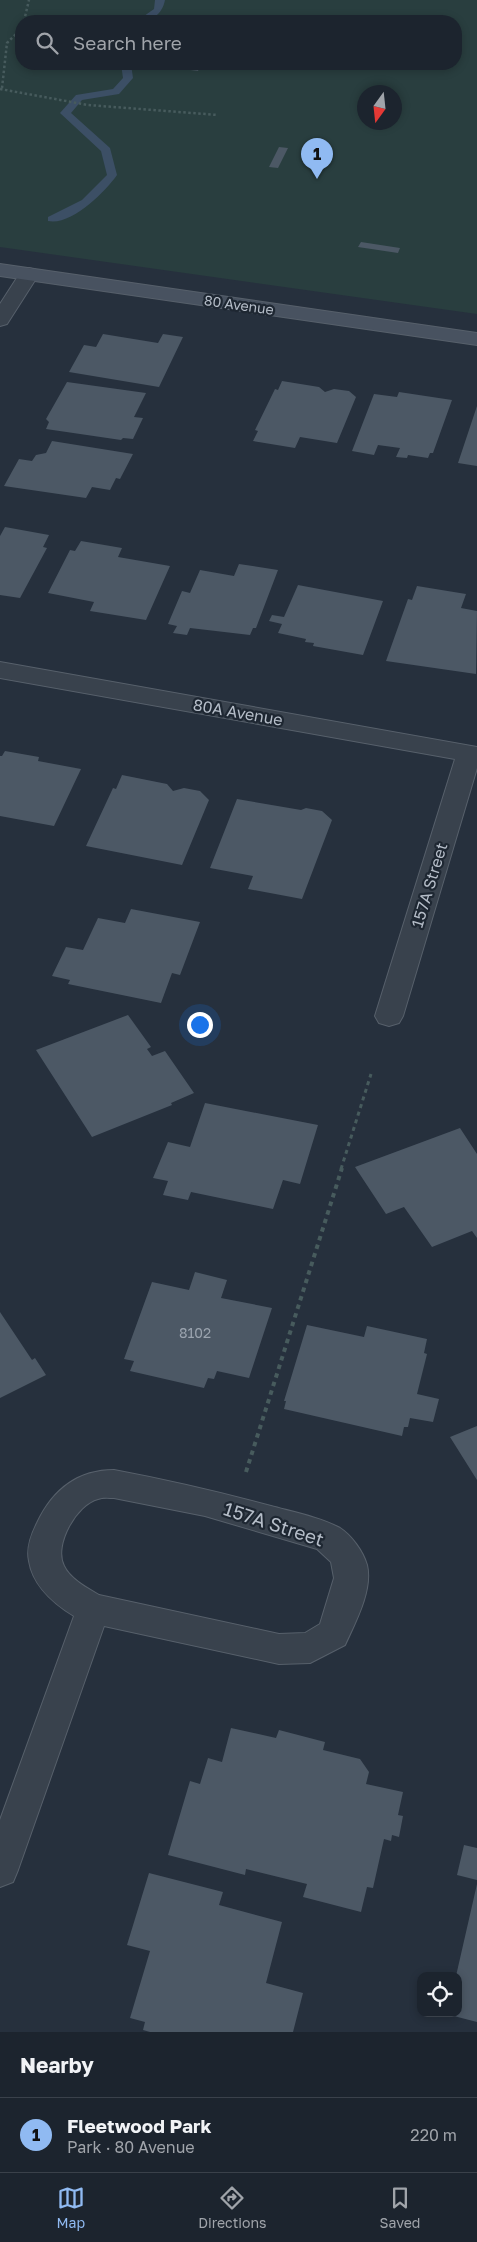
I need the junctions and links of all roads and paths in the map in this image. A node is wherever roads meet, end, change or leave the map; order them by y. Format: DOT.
graph roads {
  1 [pos="29,0"];
  2 [pos="25,15"];
  3 [pos="15,35"];
  4 [pos="2,65"];
  5 [pos="1,88"];
  6 [pos="218,114"];
  7 [pos="0,270"];
  8 [pos="29,274"];
  9 [pos="0,320"];
  10 [pos="477,340"];
  11 [pos="0,670"];
  12 [pos="473,754"];
  13 [pos="389,1016"];
  14 [pos="371,1074"];
  15 [pos="244,1480"];
  16 [pos="93,1609"];
  17 [pos="0,1870"];
  1 -- 2 [label="path"];
  3 -- 4 [label="path"];
  4 -- 5 [label="path"];
  5 -- 6 [label="path"];
  7 -- 8 [label="street, 80 Avenue"];
  8 -- 9 [label="street"];
  8 -- 10 [label="street, 80 Avenue"];
  11 -- 12 [label="street, 80A Avenue"];
  12 -- 13 [label="street, 157A Street"];
  14 -- 15 [label="path"];
  16 -- 16 [label="street, 157A Street"];
  16 -- 17 [label="street"];
}
